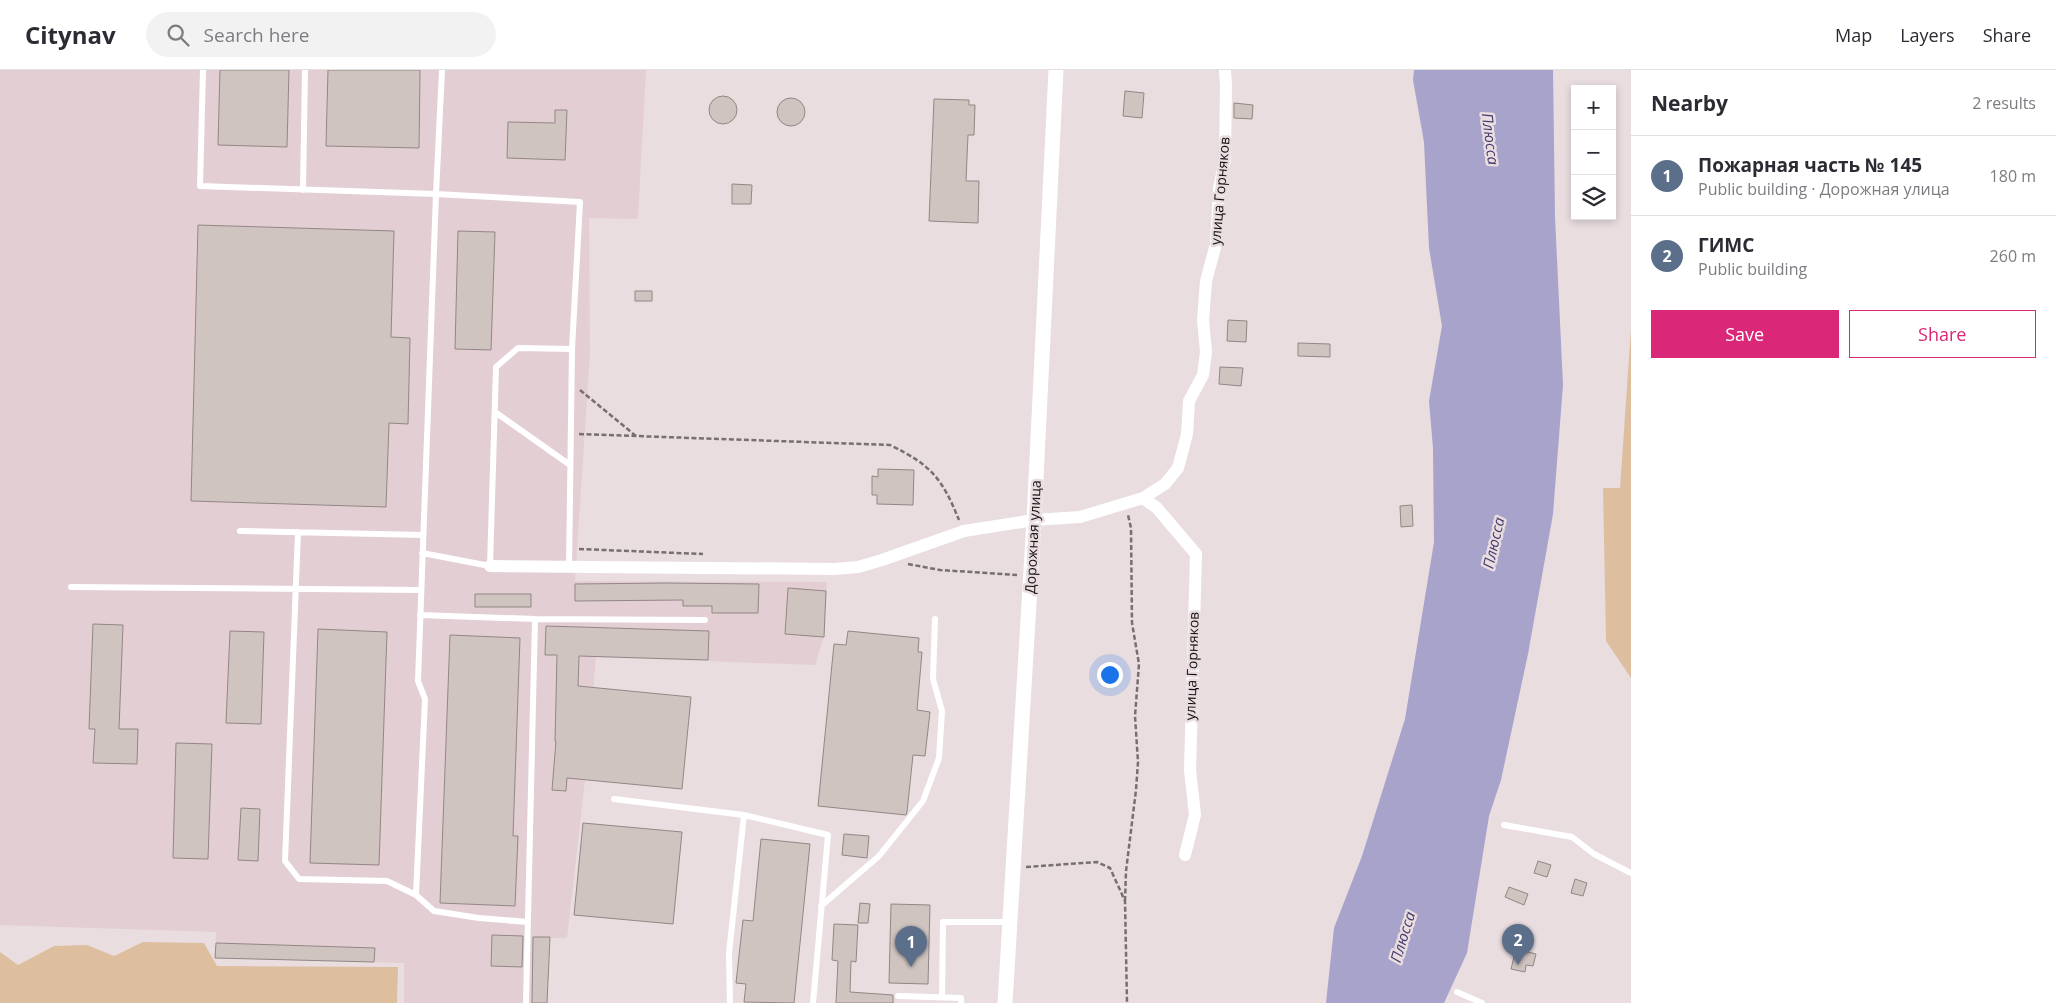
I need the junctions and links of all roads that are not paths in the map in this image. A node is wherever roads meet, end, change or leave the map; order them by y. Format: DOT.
graph roads {
  1 [pos="203,70"];
  2 [pos="305,70"];
  3 [pos="442,70"];
  4 [pos="1056,70"];
  5 [pos="1225,70"];
  6 [pos="303,190"];
  7 [pos="436,194"];
  8 [pos="572,349"];
  9 [pos="495,412"];
  10 [pos="570,465"];
  11 [pos="1143,498"];
  12 [pos="1034,520"];
  13 [pos="240,531"];
  14 [pos="298,532"];
  15 [pos="423,535"];
  16 [pos="422,553"];
  17 [pos="490,566"];
  18 [pos="568,568"];
  19 [pos="70,587"];
  20 [pos="296,589"];
  21 [pos="421,590"];
  22 [pos="420,615"];
  23 [pos="535,619"];
  24 [pos="935,619"];
  25 [pos="705,620"];
  26 [pos="614,799"];
  27 [pos="744,815"];
  28 [pos="1504,825"];
  29 [pos="1185,855"];
  30 [pos="1631,873"];
  31 [pos="416,896"];
  32 [pos="821,906"];
  33 [pos="528,922"];
  34 [pos="1011,922"];
  35 [pos="1457,992"];
  36 [pos="898,996"];
  37 [pos="942,997"];
  38 [pos="526,1003"];
  39 [pos="730,1003"];
  40 [pos="813,1003"];
  41 [pos="961,1003"];
  42 [pos="1005,1003"];
  43 [pos="1482,1003"];
  1 -- 6 [label="lane"];
  2 -- 6 [label="lane"];
  3 -- 7 [label="lane"];
  4 -- 12 [label="street, Дорожная улица"];
  5 -- 11 [label="street, улица Горняков"];
  6 -- 7 [label="lane"];
  7 -- 8 [label="lane"];
  7 -- 15 [label="lane"];
  8 -- 9 [label="lane"];
  8 -- 10 [label="lane"];
  9 -- 10 [label="lane"];
  9 -- 17 [label="lane"];
  10 -- 18 [label="lane"];
  11 -- 12 [label="street, улица Горняков"];
  11 -- 29 [label="street, улица Горняков"];
  12 -- 18 [label="street, улица Горняков"];
  12 -- 34 [label="street, Дорожная улица"];
  13 -- 14 [label="lane"];
  14 -- 15 [label="lane"];
  14 -- 20 [label="lane"];
  15 -- 16 [label="lane"];
  16 -- 17 [label="lane"];
  16 -- 21 [label="lane"];
  17 -- 18 [label="street, улица Горняков"];
  19 -- 20 [label="lane"];
  20 -- 21 [label="lane"];
  20 -- 31 [label="lane"];
  21 -- 22 [label="lane"];
  22 -- 23 [label="lane"];
  22 -- 31 [label="lane"];
  23 -- 25 [label="lane"];
  23 -- 33 [label="lane"];
  24 -- 32 [label="lane"];
  26 -- 27 [label="lane"];
  27 -- 32 [label="lane"];
  27 -- 39 [label="lane"];
  28 -- 30 [label="lane"];
  31 -- 33 [label="lane"];
  32 -- 40 [label="lane"];
  33 -- 38 [label="lane"];
  34 -- 37 [label="lane"];
  34 -- 42 [label="street, Дорожная улица"];
  35 -- 43 [label="lane"];
  36 -- 37 [label="lane"];
  37 -- 41 [label="lane"];
}
